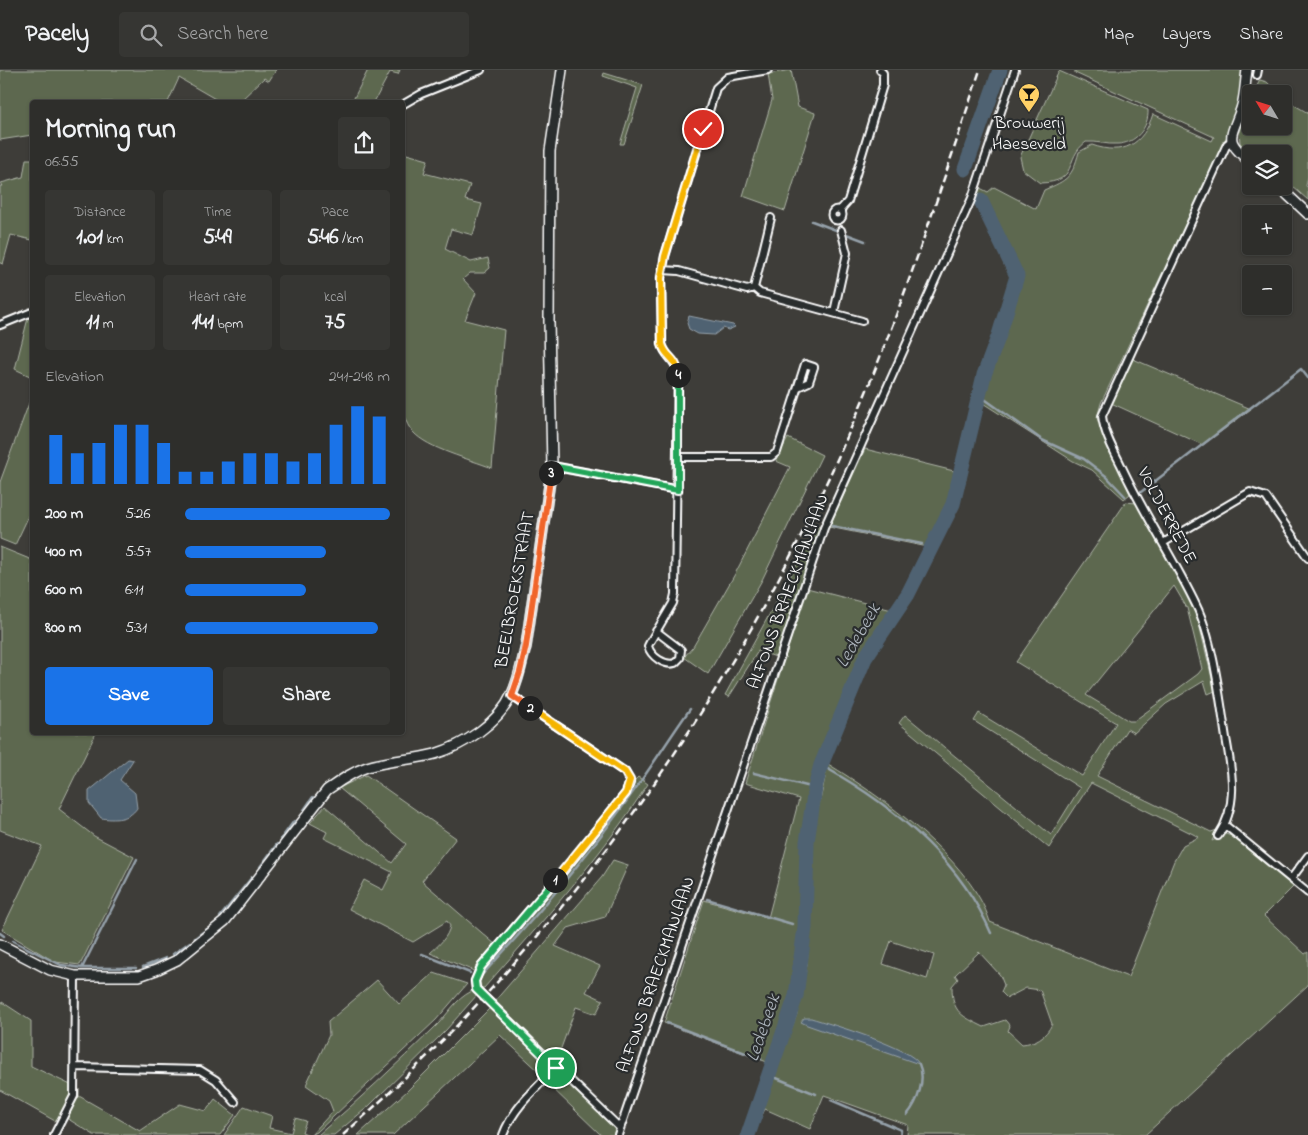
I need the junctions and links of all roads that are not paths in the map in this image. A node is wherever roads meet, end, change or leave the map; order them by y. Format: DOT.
graph roads {
  1 [pos="481,70"];
  2 [pos="562,70"];
  3 [pos="768,70"];
  4 [pos="880,70"];
  5 [pos="1015,70"];
  6 [pos="1247,70"];
  7 [pos="405,103"];
  8 [pos="1232,140"];
  9 [pos="1242,155"];
  10 [pos="1288,195"];
  11 [pos="840,210"];
  12 [pos="1308,214"];
  13 [pos="771,218"];
  14 [pos="842,233"];
  15 [pos="663,270"];
  16 [pos="754,288"];
  17 [pos="834,312"];
  18 [pos="30,313"];
  19 [pos="862,320"];
  20 [pos="0,325"];
  21 [pos="798,387"];
  22 [pos="678,457"];
  23 [pos="552,466"];
  24 [pos="678,490"];
  25 [pos="1163,544"];
  26 [pos="1308,558"];
  27 [pos="656,631"];
  28 [pos="512,696"];
  29 [pos="1225,825"];
  30 [pos="1218,836"];
  31 [pos="1308,856"];
  32 [pos="1291,878"];
  33 [pos="1308,893"];
  34 [pos="0,944"];
  35 [pos="75,976"];
  36 [pos="75,1067"];
  37 [pos="556,1068"];
  38 [pos="235,1102"];
  39 [pos="619,1132"];
  40 [pos="54,1135"];
  41 [pos="503,1135"];
  1 -- 7 [label="street"];
  2 -- 23 [label="street, BEELBROEKSTRAAT"];
  3 -- 15 [label="street"];
  4 -- 11 [label="street"];
  5 -- 39 [label="street, ALFONS BRAECKMANLAAN"];
  6 -- 8 [label="street"];
  8 -- 9 [label="street"];
  8 -- 25 [label="street, VOLDERREDE"];
  10 -- 12 [label="street"];
  13 -- 16 [label="street"];
  14 -- 17 [label="street"];
  15 -- 16 [label="street"];
  15 -- 22 [label="street"];
  16 -- 17 [label="street"];
  17 -- 19 [label="street"];
  18 -- 20 [label="street"];
  21 -- 22 [label="street"];
  22 -- 24 [label="street"];
  23 -- 24 [label="street"];
  23 -- 28 [label="street, BEELBROEKSTRAAT"];
  24 -- 27 [label="street"];
  25 -- 26 [label="street"];
  25 -- 29 [label="street, VOLDERREDE"];
  27 -- 27 [label="street"];
  28 -- 35 [label="street, BEELBROEKSTRAAT"];
  28 -- 37 [label="street"];
  29 -- 30 [label="street"];
  29 -- 32 [label="street"];
  31 -- 32 [label="street"];
  32 -- 33 [label="street"];
  34 -- 35 [label="street, BEELBROEKSTRAAT"];
  35 -- 36 [label="street"];
  36 -- 38 [label="street"];
  36 -- 40 [label="street"];
  37 -- 39 [label="street"];
  37 -- 41 [label="street"];
}
